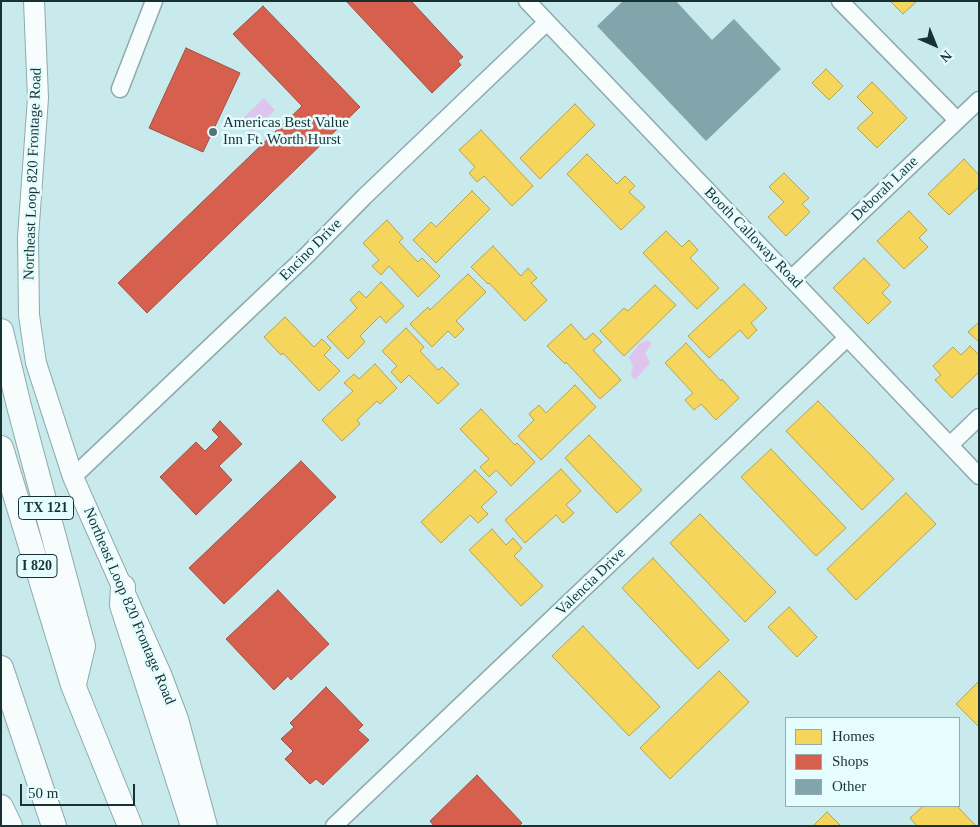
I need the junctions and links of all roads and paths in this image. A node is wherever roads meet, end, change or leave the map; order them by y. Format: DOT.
graph roads {
  1 [pos="34,1"];
  2 [pos="154,1"];
  3 [pos="527,1"];
  4 [pos="840,1"];
  5 [pos="547,22"];
  6 [pos="120,89"];
  7 [pos="979,100"];
  8 [pos="957,120"];
  9 [pos="791,279"];
  10 [pos="1,331"];
  11 [pos="847,338"];
  12 [pos="979,417"];
  13 [pos="950,445"];
  14 [pos="1,448"];
  15 [pos="979,476"];
  16 [pos="73,477"];
  17 [pos="123,587"];
  18 [pos="1,668"];
  19 [pos="73,685"];
  20 [pos="1,807"];
  21 [pos="10,826"];
  22 [pos="54,826"];
  23 [pos="130,826"];
  24 [pos="193,826"];
  25 [pos="207,826"];
  26 [pos="334,826"];
  1 -- 16 [label="main road, Northeast Loop 820 Frontage Road"];
  2 -- 6 [label="street"];
  3 -- 5 [label="street, Booth Calloway Road"];
  4 -- 8 [label="street"];
  5 -- 9 [label="street, Booth Calloway Road"];
  5 -- 16 [label="street, Encino Drive"];
  7 -- 8 [label="street, Deborah Lane"];
  8 -- 9 [label="street, Deborah Lane"];
  9 -- 11 [label="street, Booth Calloway Road"];
  10 -- 19 [label="highway, TX 121"];
  11 -- 13 [label="street, Booth Calloway Road"];
  11 -- 26 [label="street, Valencia Drive"];
  12 -- 13 [label="street"];
  13 -- 15 [label="street, Booth Calloway Road"];
  14 -- 19 [label="highway, I 820"];
  16 -- 17 [label="main road, Northeast Loop 820 Frontage Road"];
  17 -- 24 [label="highway"];
  17 -- 25 [label="main road, Northeast Loop 820 Frontage Road"];
  18 -- 22 [label="highway"];
  19 -- 23 [label="highway, I 820"];
  20 -- 21 [label="highway"];
}
